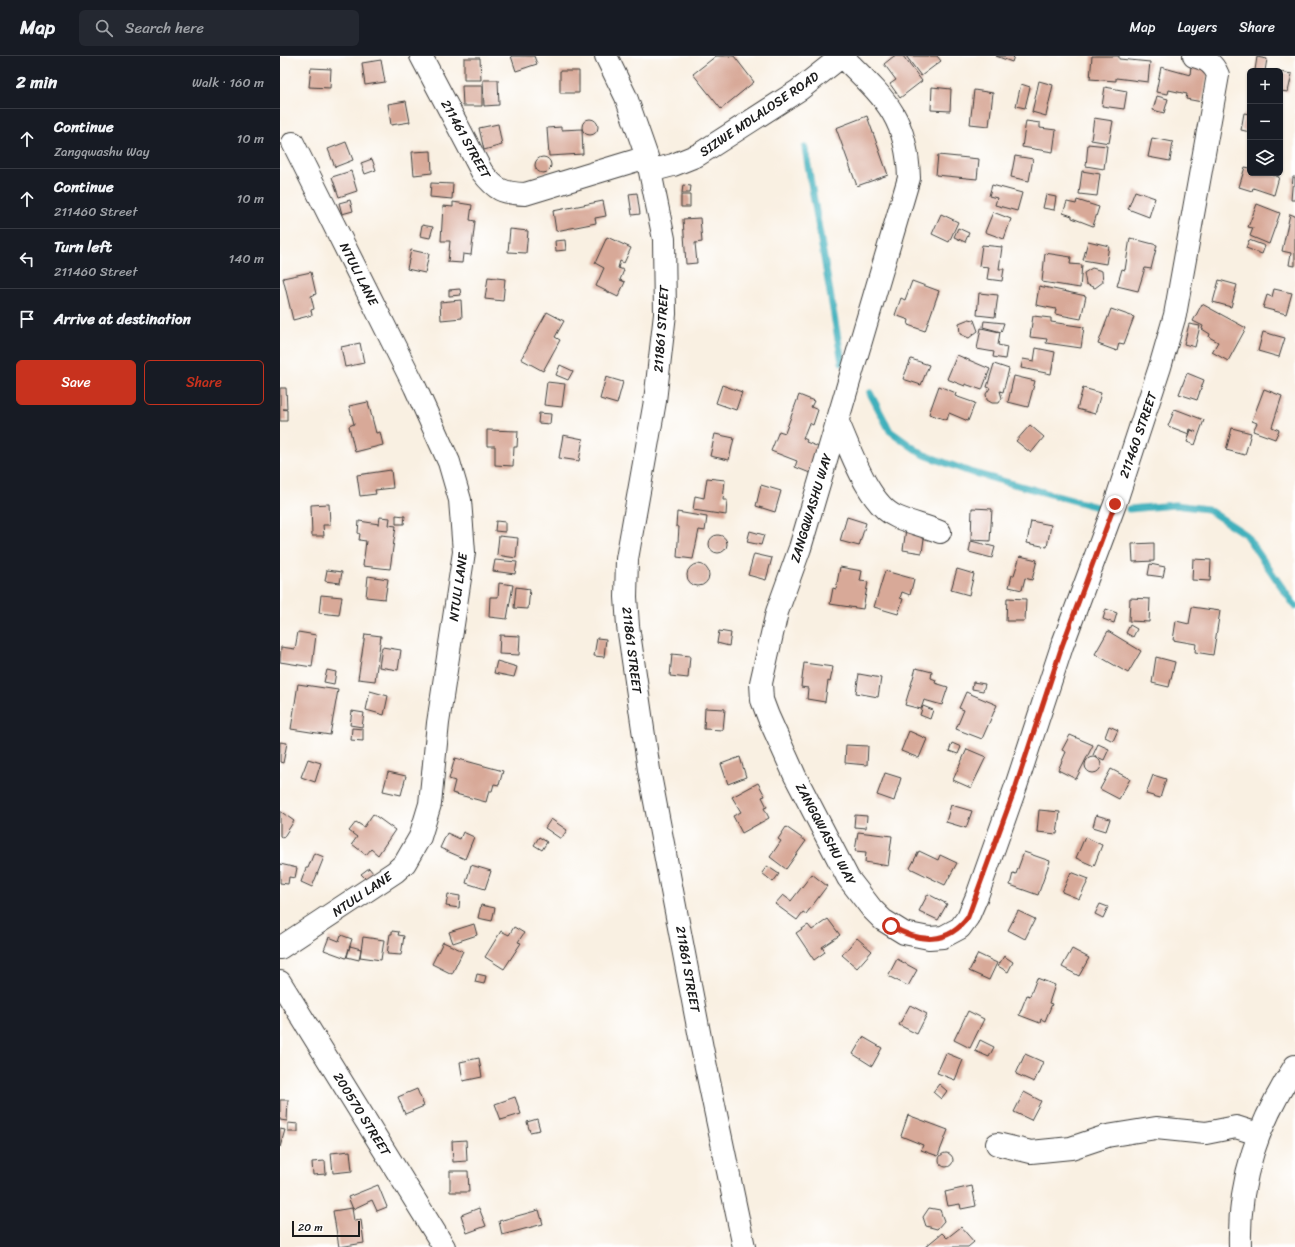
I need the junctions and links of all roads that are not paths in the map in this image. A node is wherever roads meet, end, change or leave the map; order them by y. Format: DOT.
graph roads {
  1 [pos="421,56"];
  2 [pos="606,56"];
  3 [pos="842,56"];
  4 [pos="1194,56"];
  5 [pos="294,143"];
  6 [pos="648,164"];
  7 [pos="837,420"];
  8 [pos="940,532"];
  9 [pos="916,937"];
  10 [pos="280,948"];
  11 [pos="280,982"];
  12 [pos="1295,1066"];
  13 [pos="1258,1134"];
  14 [pos="997,1144"];
  15 [pos="444,1247"];
  16 [pos="744,1247"];
  17 [pos="1240,1247"];
  1 -- 6 [label="street, 211461 STREET"];
  2 -- 6 [label="street, 211861 STREET"];
  3 -- 6 [label="street, SIZWE MDLALOSE ROAD"];
  3 -- 7 [label="street, ZANGQWASHU WAY"];
  4 -- 9 [label="street, 211460 STREET"];
  5 -- 10 [label="street, NTULI LANE"];
  6 -- 16 [label="street, 211861 STREET"];
  7 -- 8 [label="street"];
  7 -- 9 [label="street, ZANGQWASHU WAY"];
  11 -- 15 [label="street, 200570 STREET"];
  12 -- 13 [label="street"];
  13 -- 14 [label="street"];
  13 -- 17 [label="street"];
}
